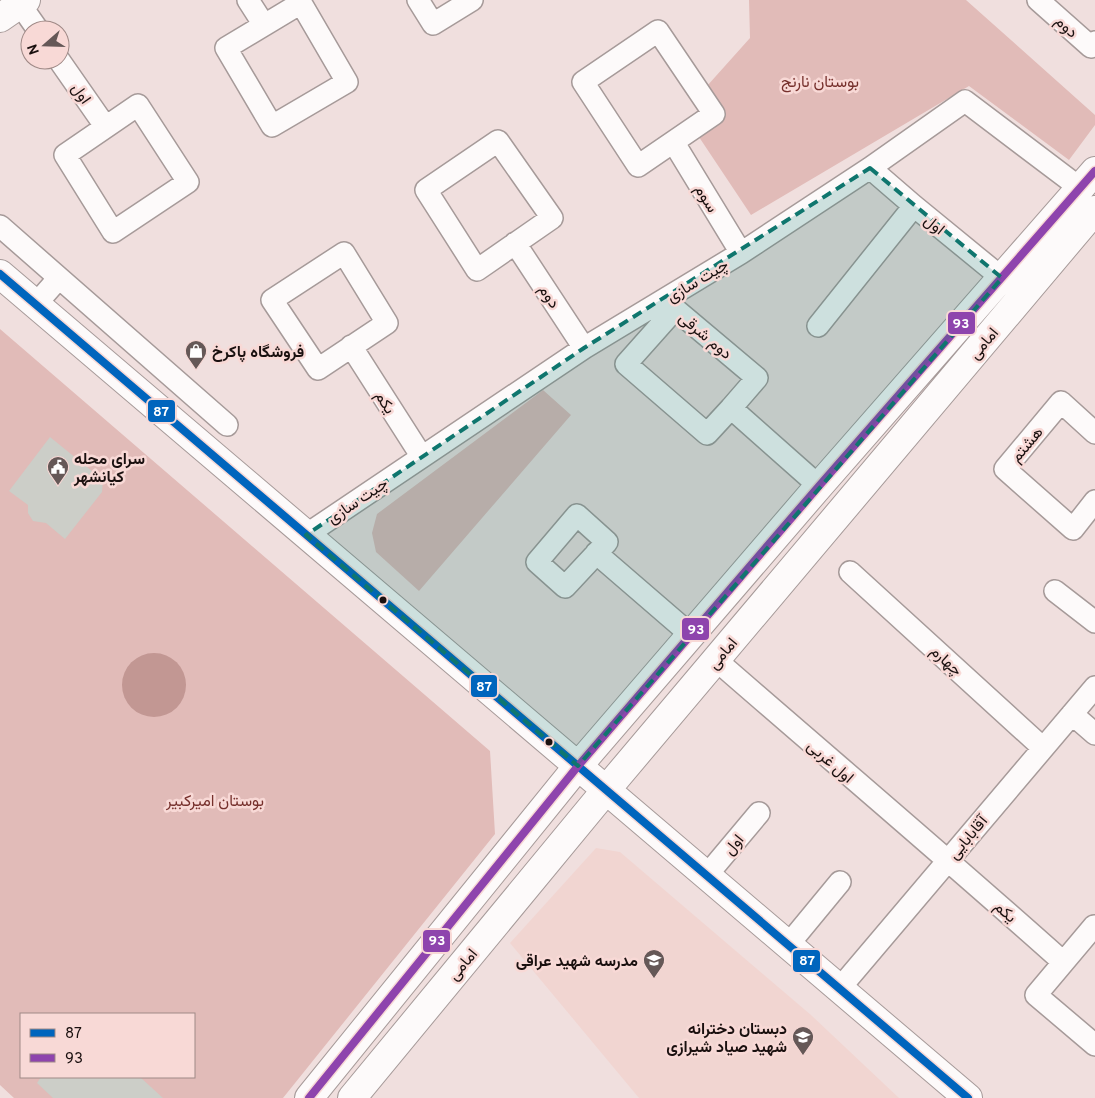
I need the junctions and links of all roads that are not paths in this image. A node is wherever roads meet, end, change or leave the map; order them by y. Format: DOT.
graph roads {
  1 [pos="248,0"];
  2 [pos="418,0"];
  3 [pos="472,0"];
  4 [pos="1038,0"];
  5 [pos="16,6"];
  6 [pos="29,20"];
  7 [pos="264,24"];
  8 [pos="1095,42"];
  9 [pos="66,70"];
  10 [pos="105,126"];
  11 [pos="674,143"];
  12 [pos="870,168"];
  13 [pos="1087,180"];
  14 [pos="914,206"];
  15 [pos="1095,210"];
  16 [pos="0,226"];
  17 [pos="515,243"];
  18 [pos="741,252"];
  19 [pos="0,274"];
  20 [pos="1002,278"];
  21 [pos="58,279"];
  22 [pos="36,304"];
  23 [pos="818,326"];
  24 [pos="351,346"];
  25 [pos="584,348"];
  26 [pos="731,408"];
  27 [pos="227,425"];
  28 [pos="1095,433"];
  29 [pos="422,458"];
  30 [pos="818,486"];
  31 [pos="1095,501"];
  32 [pos="306,534"];
  33 [pos="596,553"];
  34 [pos="850,572"];
  35 [pos="1055,591"];
  36 [pos="1095,622"];
  37 [pos="692,635"];
  38 [pos="716,660"];
  39 [pos="1095,687"];
  40 [pos="1072,714"];
  41 [pos="1095,734"];
  42 [pos="1043,748"];
  43 [pos="578,766"];
  44 [pos="606,790"];
  45 [pos="759,813"];
  46 [pos="949,860"];
  47 [pos="707,875"];
  48 [pos="840,882"];
  49 [pos="1095,926"];
  50 [pos="788,945"];
  51 [pos="1063,962"];
  52 [pos="840,988"];
  53 [pos="1095,1045"];
  54 [pos="309,1098"];
  55 [pos="352,1098"];
  56 [pos="968,1098"];
  1 -- 7 [label="street"];
  2 -- 3 [label="street"];
  4 -- 8 [label="street, دوم"];
  5 -- 6 [label="street"];
  7 -- 7 [label="street"];
  9 -- 10 [label="street, اول"];
  10 -- 10 [label="street"];
  11 -- 11 [label="street"];
  11 -- 18 [label="street, سوم"];
  12 -- 13 [label="street, چیت سازی"];
  12 -- 14 [label="street, اول"];
  12 -- 18 [label="street, چیت سازی"];
  13 -- 20 [label="main road, امامی"];
  14 -- 20 [label="street, اول"];
  14 -- 23 [label="street"];
  15 -- 38 [label="main road, امامی"];
  16 -- 21 [label="street"];
  17 -- 17 [label="street"];
  17 -- 25 [label="street, دوم"];
  18 -- 25 [label="street, چیت سازی"];
  19 -- 22 [label="main road"];
  20 -- 30 [label="main road, امامی"];
  21 -- 22 [label="street"];
  21 -- 27 [label="street"];
  22 -- 32 [label="main road"];
  24 -- 24 [label="street"];
  24 -- 29 [label="street, یکم"];
  25 -- 29 [label="street, چیت سازی"];
  26 -- 26 [label="street, دوم شرقی"];
  26 -- 30 [label="street"];
  28 -- 31 [label="street, هشتم"];
  29 -- 32 [label="street, چیت سازی"];
  30 -- 37 [label="main road, امامی"];
  32 -- 43 [label="main road"];
  33 -- 37 [label="street"];
  34 -- 42 [label="street, چهارم"];
  35 -- 36 [label="street"];
  37 -- 38 [label="main road"];
  37 -- 43 [label="main road, امامی"];
  38 -- 44 [label="main road, امامی"];
  38 -- 46 [label="street, اول غربی"];
  39 -- 40 [label="street, آقابابایی"];
  40 -- 41 [label="street"];
  40 -- 42 [label="street, آقابابایی"];
  42 -- 46 [label="street, آقابابایی"];
  43 -- 44 [label="main road"];
  43 -- 54 [label="main road, امامی"];
  44 -- 47 [label="main road"];
  44 -- 55 [label="main road, امامی"];
  45 -- 47 [label="street, اول"];
  46 -- 51 [label="street, یکم"];
  46 -- 52 [label="street, آقابابایی"];
  47 -- 50 [label="main road"];
  48 -- 50 [label="street"];
  49 -- 51 [label="street"];
  50 -- 52 [label="main road"];
  51 -- 53 [label="street"];
  52 -- 56 [label="main road"];
}
